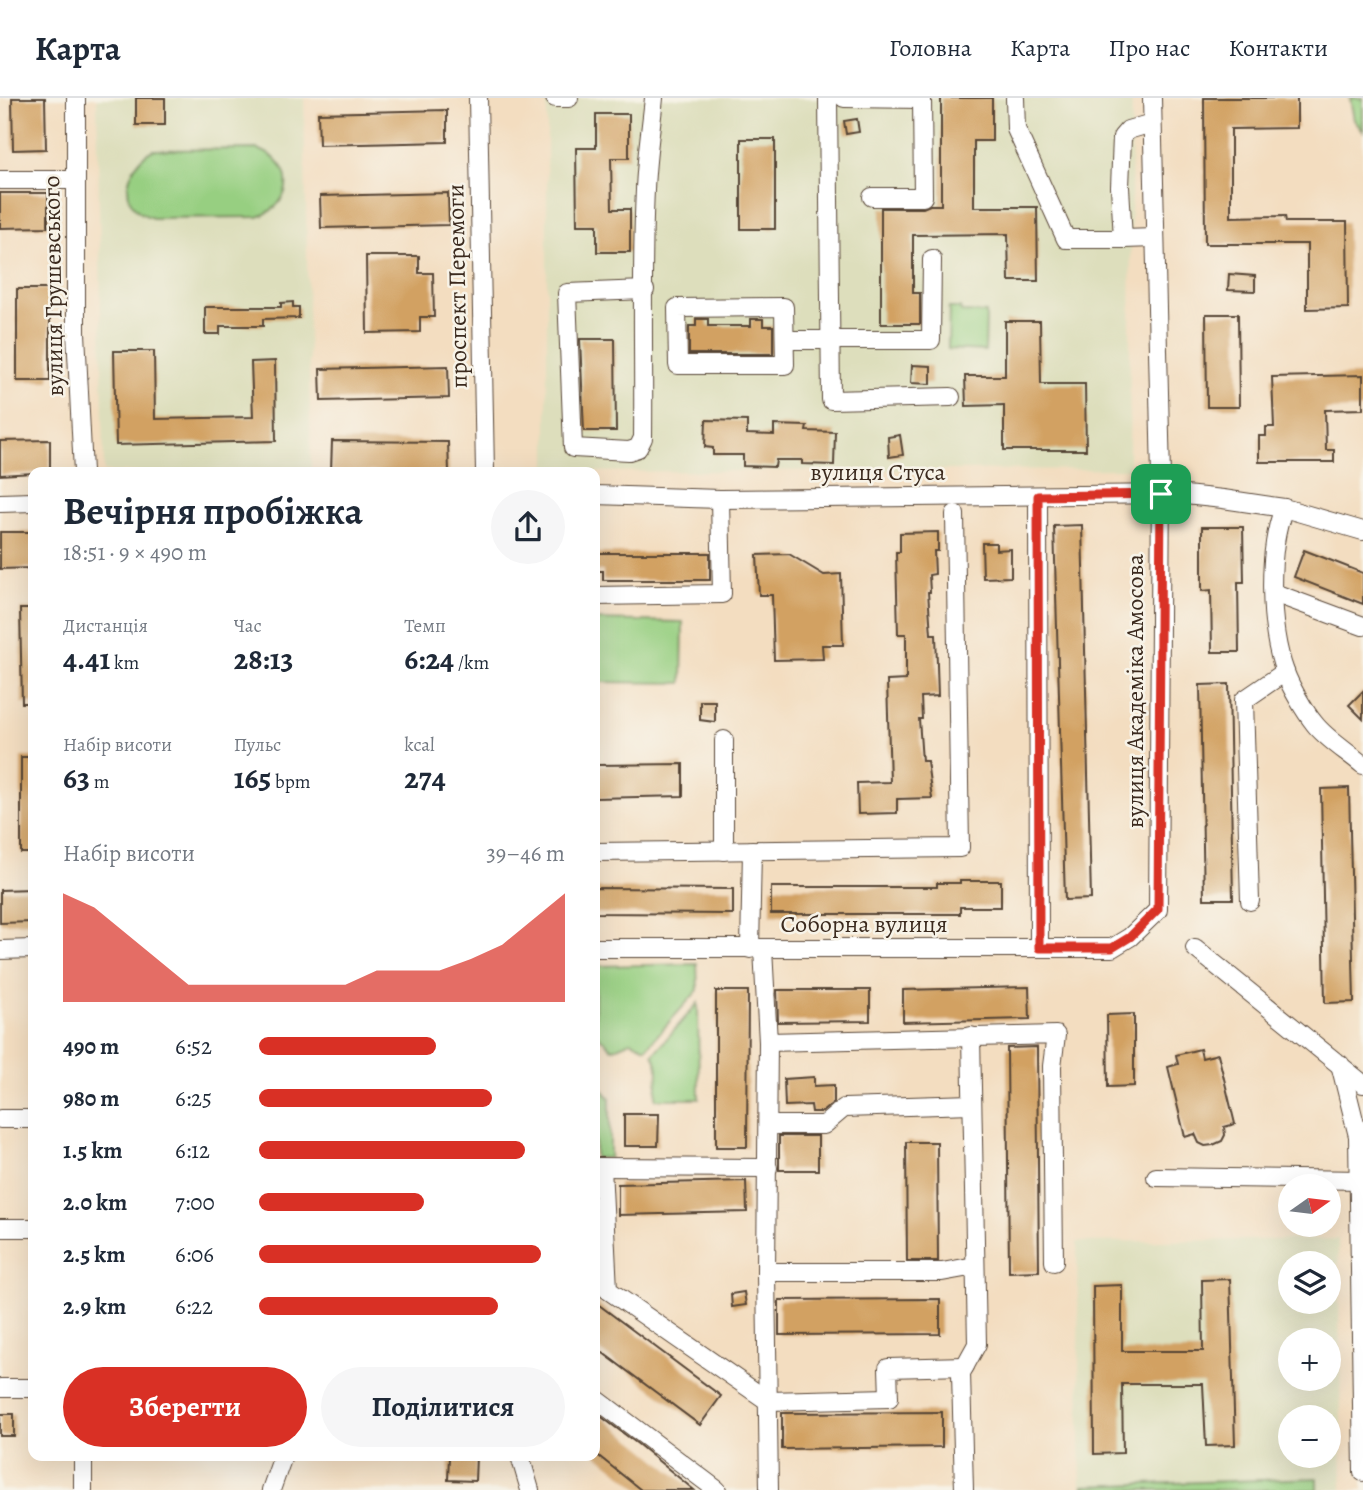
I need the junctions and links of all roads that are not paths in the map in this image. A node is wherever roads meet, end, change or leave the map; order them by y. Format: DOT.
graph roads {
  1 [pos="76,98"];
  2 [pos="478,98"];
  3 [pos="555,98"];
  4 [pos="569,98"];
  5 [pos="654,98"];
  6 [pos="828,98"];
  7 [pos="844,98"];
  8 [pos="922,98"];
  9 [pos="1015,98"];
  10 [pos="1152,98"];
  11 [pos="1152,123"];
  12 [pos="0,180"];
  13 [pos="76,180"];
  14 [pos="872,197"];
  15 [pos="1155,238"];
  16 [pos="1123,239"];
  17 [pos="932,259"];
  18 [pos="645,290"];
  19 [pos="830,339"];
  20 [pos="785,340"];
  21 [pos="951,397"];
  22 [pos="83,467"];
  23 [pos="485,467"];
  24 [pos="1161,494"];
  25 [pos="600,495"];
  26 [pos="1038,496"];
  27 [pos="720,499"];
  28 [pos="28,502"];
  29 [pos="0,503"];
  30 [pos="1284,508"];
  31 [pos="955,514"];
  32 [pos="1363,531"];
  33 [pos="1274,593"];
  34 [pos="600,596"];
  35 [pos="1363,626"];
  36 [pos="1285,672"];
  37 [pos="724,740"];
  38 [pos="1363,765"];
  39 [pos="751,850"];
  40 [pos="724,851"];
  41 [pos="600,852"];
  42 [pos="1250,901"];
  43 [pos="1130,937"];
  44 [pos="600,948"];
  45 [pos="1039,948"];
  46 [pos="1195,948"];
  47 [pos="28,949"];
  48 [pos="757,949"];
  49 [pos="0,950"];
  50 [pos="971,1037"];
  51 [pos="768,1042"];
  52 [pos="1340,1064"];
  53 [pos="1363,1084"];
  54 [pos="972,1104"];
  55 [pos="0,1119"];
  56 [pos="28,1119"];
  57 [pos="769,1125"];
  58 [pos="600,1167"];
  59 [pos="768,1168"];
  60 [pos="1156,1177"];
  61 [pos="1361,1179"];
  62 [pos="600,1181"];
  63 [pos="0,1228"];
  64 [pos="28,1228"];
  65 [pos="1054,1262"];
  66 [pos="975,1266"];
  67 [pos="766,1272"];
  68 [pos="965,1366"];
  69 [pos="0,1388"];
  70 [pos="28,1388"];
  71 [pos="768,1401"];
  72 [pos="600,1402"];
  73 [pos="83,1461"];
  74 [pos="282,1461"];
  75 [pos="521,1461"];
  76 [pos="1363,1472"];
  77 [pos="83,1490"];
  78 [pos="271,1490"];
  79 [pos="530,1490"];
  80 [pos="717,1490"];
  81 [pos="769,1490"];
  82 [pos="964,1490"];
  1 -- 13 [label="street, вулиця Грушевського"];
  2 -- 23 [label="street, проспект Перемоги"];
  3 -- 4 [label="street"];
  5 -- 18 [label="street"];
  6 -- 19 [label="street"];
  7 -- 8 [label="street"];
  8 -- 14 [label="street"];
  9 -- 16 [label="street"];
  10 -- 11 [label="street, вулиця Академіка Амосова"];
  11 -- 15 [label="street, вулиця Академіка Амосова"];
  11 -- 16 [label="street"];
  12 -- 13 [label="street"];
  13 -- 22 [label="street, вулиця Грушевського"];
  15 -- 16 [label="street"];
  15 -- 24 [label="street, вулиця Академіка Амосова"];
  17 -- 19 [label="street"];
  18 -- 18 [label="street"];
  19 -- 20 [label="street"];
  19 -- 21 [label="street"];
  20 -- 20 [label="street"];
  24 -- 26 [label="street, вулиця Стуса"];
  24 -- 30 [label="street, вулиця Стуса"];
  24 -- 43 [label="street, вулиця Академіка Амосова"];
  25 -- 27 [label="street, вулиця Стуса"];
  26 -- 27 [label="street, вулиця Стуса"];
  26 -- 45 [label="street"];
  27 -- 34 [label="street"];
  28 -- 29 [label="street"];
  30 -- 32 [label="street, вулиця Стуса"];
  30 -- 33 [label="street"];
  31 -- 39 [label="street"];
  33 -- 35 [label="street"];
  33 -- 36 [label="street"];
  36 -- 38 [label="street"];
  36 -- 42 [label="street"];
  37 -- 40 [label="street"];
  39 -- 40 [label="street"];
  39 -- 48 [label="street"];
  40 -- 41 [label="street"];
  43 -- 45 [label="street, Соборна вулиця"];
  44 -- 48 [label="street, Соборна вулиця"];
  45 -- 48 [label="street, Соборна вулиця"];
  46 -- 52 [label="street"];
  47 -- 49 [label="street"];
  48 -- 51 [label="street"];
  50 -- 51 [label="street"];
  50 -- 54 [label="street"];
  50 -- 65 [label="street"];
  51 -- 57 [label="street"];
  52 -- 53 [label="street"];
  52 -- 61 [label="street"];
  54 -- 57 [label="street"];
  54 -- 66 [label="street"];
  55 -- 56 [label="street"];
  57 -- 59 [label="street"];
  58 -- 59 [label="street"];
  59 -- 67 [label="street"];
  60 -- 61 [label="street"];
  61 -- 76 [label="street"];
  62 -- 71 [label="street"];
  63 -- 64 [label="street"];
  66 -- 67 [label="street"];
  66 -- 68 [label="street"];
  67 -- 71 [label="street"];
  68 -- 71 [label="street"];
  68 -- 82 [label="street"];
  69 -- 70 [label="street"];
  71 -- 81 [label="street"];
  72 -- 80 [label="street"];
  73 -- 77 [label="street"];
  74 -- 78 [label="street"];
  75 -- 79 [label="street"];
}
